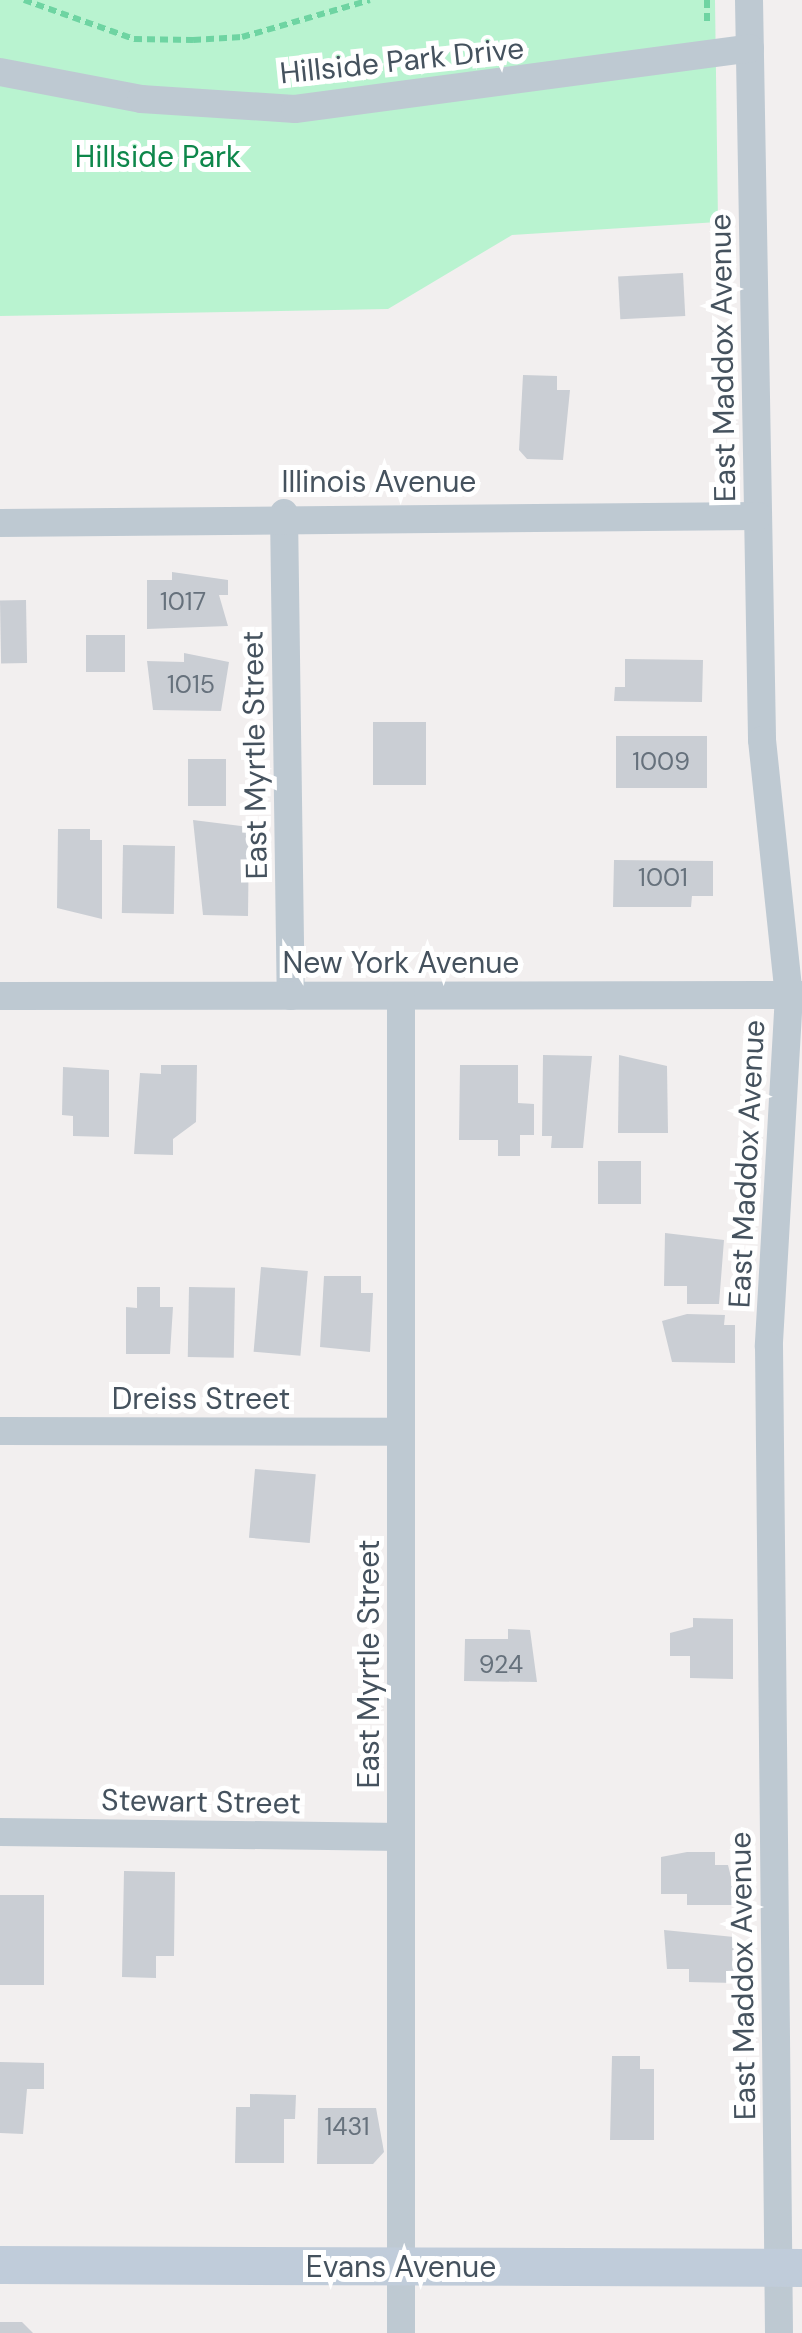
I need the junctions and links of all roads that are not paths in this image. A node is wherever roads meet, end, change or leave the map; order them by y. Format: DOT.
graph roads {
  1 [pos="749,0"];
  2 [pos="750,48"];
  3 [pos="0,72"];
  4 [pos="284,514"];
  5 [pos="758,516"];
  6 [pos="0,523"];
  7 [pos="796,995"];
  8 [pos="0,996"];
  9 [pos="291,996"];
  10 [pos="402,996"];
  11 [pos="0,1431"];
  12 [pos="402,1432"];
  13 [pos="0,1832"];
  14 [pos="401,1837"];
  15 [pos="0,2265"];
  16 [pos="401,2267"];
  17 [pos="790,2268"];
  18 [pos="401,2333"];
  19 [pos="779,2333"];
  1 -- 2 [label="street, East Maddox Avenue"];
  2 -- 3 [label="street, Hillside Park Drive"];
  2 -- 5 [label="street, East Maddox Avenue"];
  4 -- 5 [label="street, Illinois Avenue"];
  4 -- 6 [label="street, Illinois Avenue"];
  4 -- 9 [label="street, East Myrtle Street"];
  5 -- 7 [label="street, East Maddox Avenue"];
  7 -- 10 [label="street, New York Avenue"];
  7 -- 17 [label="street, East Maddox Avenue"];
  8 -- 9 [label="street, New York Avenue"];
  9 -- 10 [label="street, New York Avenue"];
  10 -- 12 [label="street, East Myrtle Street"];
  11 -- 12 [label="street, Dreiss Street"];
  12 -- 14 [label="street, East Myrtle Street"];
  13 -- 14 [label="street, Stewart Street"];
  14 -- 16 [label="street, East Myrtle Street"];
  15 -- 16 [label="street, Evans Avenue"];
  16 -- 17 [label="street, Evans Avenue"];
  16 -- 18 [label="street, East Myrtle Street"];
  17 -- 19 [label="street, East Maddox Avenue"];
}
